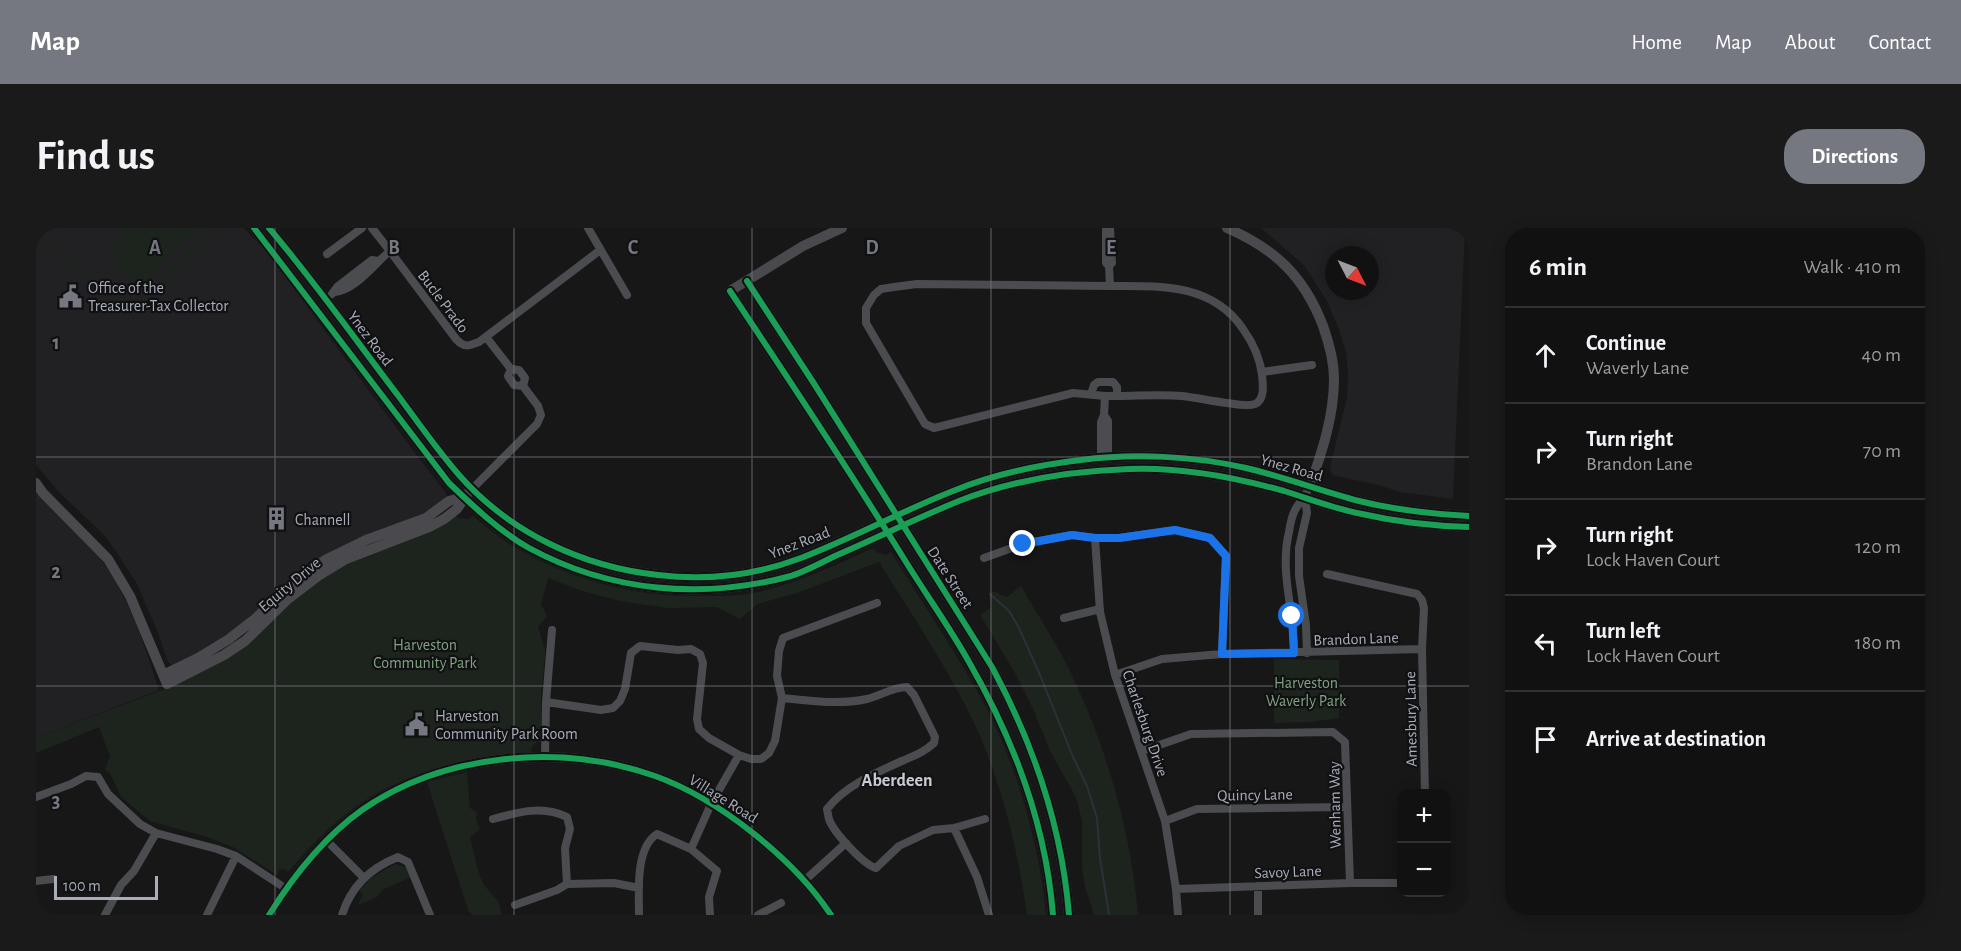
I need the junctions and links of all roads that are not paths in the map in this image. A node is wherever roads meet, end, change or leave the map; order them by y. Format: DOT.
graph roads {
  1 [pos="254,228"];
  2 [pos="269,228"];
  3 [pos="362,228"];
  4 [pos="372,228"];
  5 [pos="588,228"];
  6 [pos="842,228"];
  7 [pos="1108,228"];
  8 [pos="1227,228"];
  9 [pos="599,251"];
  10 [pos="390,252"];
  11 [pos="327,254"];
  12 [pos="291,276"];
  13 [pos="747,281"];
  14 [pos="1110,286"];
  15 [pos="627,296"];
  16 [pos="324,299"];
  17 [pos="486,337"];
  18 [pos="1312,365"];
  19 [pos="1262,372"];
  20 [pos="1091,394"];
  21 [pos="1105,396"];
  22 [pos="1117,396"];
  23 [pos="1105,458"];
  24 [pos="1047,478"];
  25 [pos="36,483"];
  26 [pos="1310,486"];
  27 [pos="472,489"];
  28 [pos="464,497"];
  29 [pos="1305,498"];
  30 [pos="897,515"];
  31 [pos="881,522"];
  32 [pos="1469,522"];
  33 [pos="903,526"];
  34 [pos="888,533"];
  35 [pos="1095,538"];
  36 [pos="984,558"];
  37 [pos="1327,574"];
  38 [pos="877,603"];
  39 [pos="1100,609"];
  40 [pos="1064,618"];
  41 [pos="552,630"];
  42 [pos="1422,649"];
  43 [pos="1294,653"];
  44 [pos="1307,653"];
  45 [pos="1222,654"];
  46 [pos="1115,675"];
  47 [pos="782,698"];
  48 [pos="546,702"];
  49 [pos="1142,751"];
  50 [pos="739,755"];
  51 [pos="545,757"];
  52 [pos="1425,789"];
  53 [pos="36,797"];
  54 [pos="711,804"];
  55 [pos="1347,807"];
  56 [pos="492,819"];
  57 [pos="985,819"];
  58 [pos="1165,821"];
  59 [pos="954,828"];
  60 [pos="156,833"];
  61 [pos="326,840"];
  62 [pos="846,843"];
  63 [pos="691,849"];
  64 [pos="236,856"];
  65 [pos="363,877"];
  66 [pos="53,879"];
  67 [pos="36,881"];
  68 [pos="804,881"];
  69 [pos="1350,883"];
  70 [pos="567,884"];
  71 [pos="1397,884"];
  72 [pos="1258,886"];
  73 [pos="285,888"];
  74 [pos="639,888"];
  75 [pos="1176,889"];
  76 [pos="781,903"];
  77 [pos="515,905"];
  78 [pos="105,915"];
  79 [pos="207,915"];
  80 [pos="268,915"];
  81 [pos="342,915"];
  82 [pos="430,915"];
  83 [pos="639,915"];
  84 [pos="710,915"];
  85 [pos="758,915"];
  86 [pos="831,915"];
  87 [pos="989,915"];
  88 [pos="1053,915"];
  89 [pos="1069,915"];
  90 [pos="1178,915"];
  91 [pos="1258,915"];
  1 -- 12 [label="main road, Ynez Road"];
  2 -- 16 [label="main road, Ynez Road"];
  3 -- 11 [label="street"];
  4 -- 10 [label="street, Bucle Prado"];
  5 -- 9 [label="street"];
  6 -- 13 [label="main road"];
  7 -- 14 [label="street"];
  8 -- 26 [label="main road"];
  9 -- 15 [label="street"];
  9 -- 17 [label="street, Bucle Prado"];
  10 -- 16 [label="street"];
  10 -- 17 [label="street, Bucle Prado"];
  12 -- 16 [label="main road"];
  12 -- 28 [label="main road, Ynez Road"];
  13 -- 30 [label="main road, Date Street"];
  13 -- 31 [label="main road, Date Street"];
  14 -- 19 [label="street"];
  14 -- 20 [label="street"];
  16 -- 27 [label="main road, Ynez Road"];
  17 -- 27 [label="street, Bucle Prado"];
  18 -- 19 [label="street"];
  19 -- 22 [label="street"];
  20 -- 21 [label="street"];
  20 -- 22 [label="street"];
  21 -- 22 [label="street"];
  21 -- 23 [label="street"];
  23 -- 24 [label="main road"];
  23 -- 26 [label="main road, Ynez Road"];
  23 -- 30 [label="main road, Ynez Road"];
  24 -- 29 [label="main road, Ynez Road"];
  24 -- 33 [label="main road, Ynez Road"];
  25 -- 28 [label="main road, Equity Drive"];
  26 -- 29 [label="street"];
  26 -- 32 [label="main road, Ynez Road"];
  27 -- 28 [label="main road, Equity Drive"];
  27 -- 31 [label="main road, Ynez Road"];
  28 -- 34 [label="main road, Ynez Road"];
  29 -- 32 [label="main road, Ynez Road"];
  29 -- 43 [label="street"];
  29 -- 44 [label="street"];
  30 -- 31 [label="main road, Ynez Road"];
  30 -- 33 [label="main road, Date Street"];
  31 -- 34 [label="main road, Date Street"];
  33 -- 34 [label="main road, Ynez Road"];
  33 -- 89 [label="main road, Date Street"];
  34 -- 88 [label="main road, Date Street"];
  35 -- 36 [label="street"];
  35 -- 39 [label="street, Charlesburg Drive"];
  35 -- 45 [label="street"];
  37 -- 42 [label="street, Amesbury Lane"];
  38 -- 47 [label="street"];
  39 -- 40 [label="street"];
  39 -- 46 [label="street, Charlesburg Drive"];
  41 -- 48 [label="street"];
  42 -- 44 [label="street, Brandon Lane"];
  42 -- 52 [label="street, Amesbury Lane"];
  43 -- 44 [label="street, Brandon Lane"];
  43 -- 45 [label="street, Brandon Lane"];
  45 -- 46 [label="street, Brandon Lane"];
  46 -- 49 [label="street, Charlesburg Drive"];
  47 -- 50 [label="street"];
  47 -- 62 [label="street"];
  48 -- 50 [label="street"];
  48 -- 51 [label="street"];
  49 -- 55 [label="street, Wenham Way"];
  49 -- 58 [label="street, Charlesburg Drive"];
  50 -- 54 [label="street"];
  51 -- 54 [label="main road, Village Road"];
  51 -- 61 [label="main road, Village Road"];
  53 -- 60 [label="street"];
  54 -- 63 [label="street"];
  54 -- 68 [label="main road, Village Road"];
  55 -- 58 [label="street, Quincy Lane"];
  55 -- 69 [label="street, Wenham Way"];
  56 -- 70 [label="street"];
  57 -- 59 [label="street"];
  58 -- 75 [label="street, Charlesburg Drive"];
  59 -- 62 [label="street"];
  59 -- 87 [label="street"];
  60 -- 64 [label="street"];
  60 -- 78 [label="street"];
  61 -- 65 [label="street"];
  61 -- 73 [label="main road, Village Road"];
  62 -- 68 [label="street"];
  63 -- 74 [label="street"];
  63 -- 84 [label="street"];
  64 -- 73 [label="street"];
  64 -- 79 [label="street"];
  65 -- 81 [label="street"];
  65 -- 82 [label="street"];
  66 -- 67 [label="street"];
  68 -- 86 [label="main road, Village Road"];
  69 -- 71 [label="street, Savoy Lane"];
  69 -- 72 [label="street, Savoy Lane"];
  70 -- 74 [label="street"];
  70 -- 77 [label="street"];
  72 -- 75 [label="street, Savoy Lane"];
  72 -- 91 [label="street"];
  73 -- 80 [label="main road, Village Road"];
  74 -- 83 [label="street"];
  75 -- 90 [label="street, Charlesburg Drive"];
  76 -- 85 [label="street"];
}
